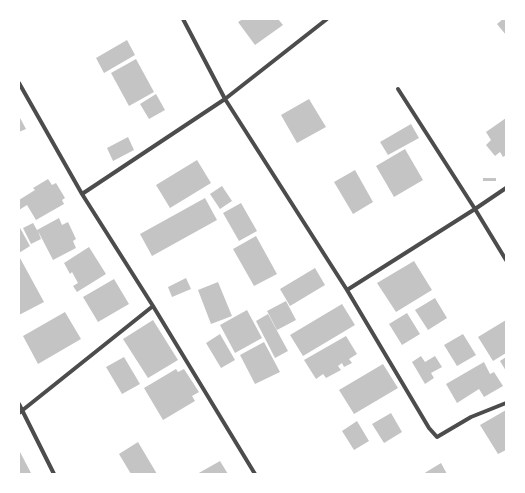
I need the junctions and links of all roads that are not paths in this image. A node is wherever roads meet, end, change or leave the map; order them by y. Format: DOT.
graph roads {
  1 [pos="183,19"];
  2 [pos="327,19"];
  3 [pos="19,83"];
  4 [pos="398,89"];
  5 [pos="225,99"];
  6 [pos="506,188"];
  7 [pos="82,194"];
  8 [pos="475,209"];
  9 [pos="506,260"];
  10 [pos="347,290"];
  11 [pos="153,306"];
  12 [pos="506,403"];
  13 [pos="19,404"];
  14 [pos="21,412"];
  15 [pos="54,474"];
  16 [pos="255,474"];
  1 -- 5 [label="street"];
  2 -- 5 [label="street"];
  3 -- 7 [label="street"];
  4 -- 8 [label="street"];
  5 -- 7 [label="street"];
  5 -- 10 [label="street"];
  6 -- 8 [label="street"];
  7 -- 11 [label="street"];
  8 -- 9 [label="street"];
  8 -- 10 [label="street"];
  10 -- 12 [label="street"];
  11 -- 14 [label="street"];
  11 -- 16 [label="street"];
  13 -- 14 [label="street"];
  14 -- 15 [label="street"];
}
